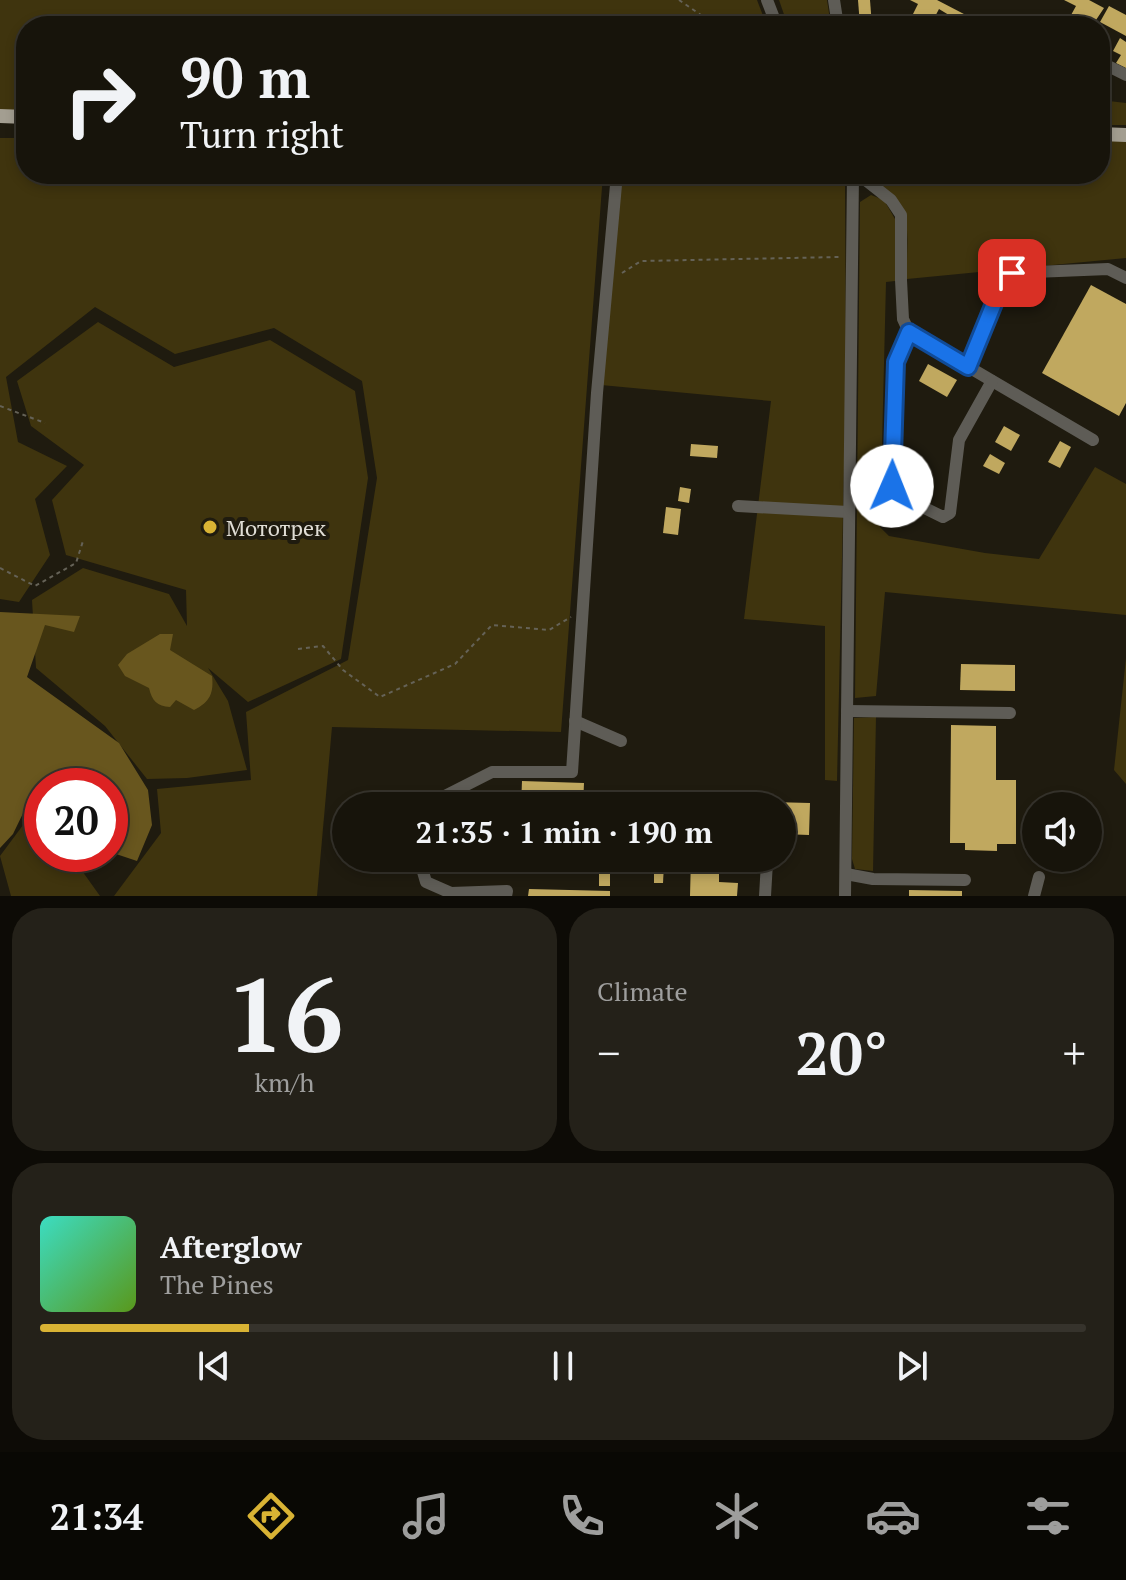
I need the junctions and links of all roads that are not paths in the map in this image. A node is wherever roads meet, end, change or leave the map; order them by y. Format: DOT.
graph roads {
  1 [pos="616,184"];
  2 [pos="856,184"];
  3 [pos="869,184"];
  4 [pos="1126,278"];
  5 [pos="909,332"];
  6 [pos="968,367"];
  7 [pos="992,381"];
  8 [pos="1093,440"];
  9 [pos="738,506"];
  10 [pos="848,512"];
  11 [pos="847,711"];
  12 [pos="1010,713"];
  13 [pos="575,721"];
  14 [pos="621,741"];
  15 [pos="453,792"];
  16 [pos="423,872"];
  17 [pos="766,872"];
  18 [pos="846,874"];
  19 [pos="1039,877"];
  20 [pos="965,880"];
  21 [pos="506,896"];
  22 [pos="765,896"];
  23 [pos="845,896"];
  24 [pos="1034,896"];
  1 -- 13 [label="street"];
  2 -- 10 [label="street"];
  3 -- 5 [label="street"];
  4 -- 6 [label="street"];
  5 -- 6 [label="street"];
  5 -- 7 [label="street"];
  6 -- 7 [label="street"];
  7 -- 8 [label="street"];
  9 -- 10 [label="street"];
  10 -- 11 [label="street"];
  11 -- 12 [label="street"];
  11 -- 18 [label="street"];
  13 -- 14 [label="street"];
  13 -- 15 [label="street"];
  16 -- 21 [label="street"];
  17 -- 22 [label="street"];
  18 -- 20 [label="street"];
  18 -- 23 [label="street"];
  19 -- 24 [label="street"];
}
